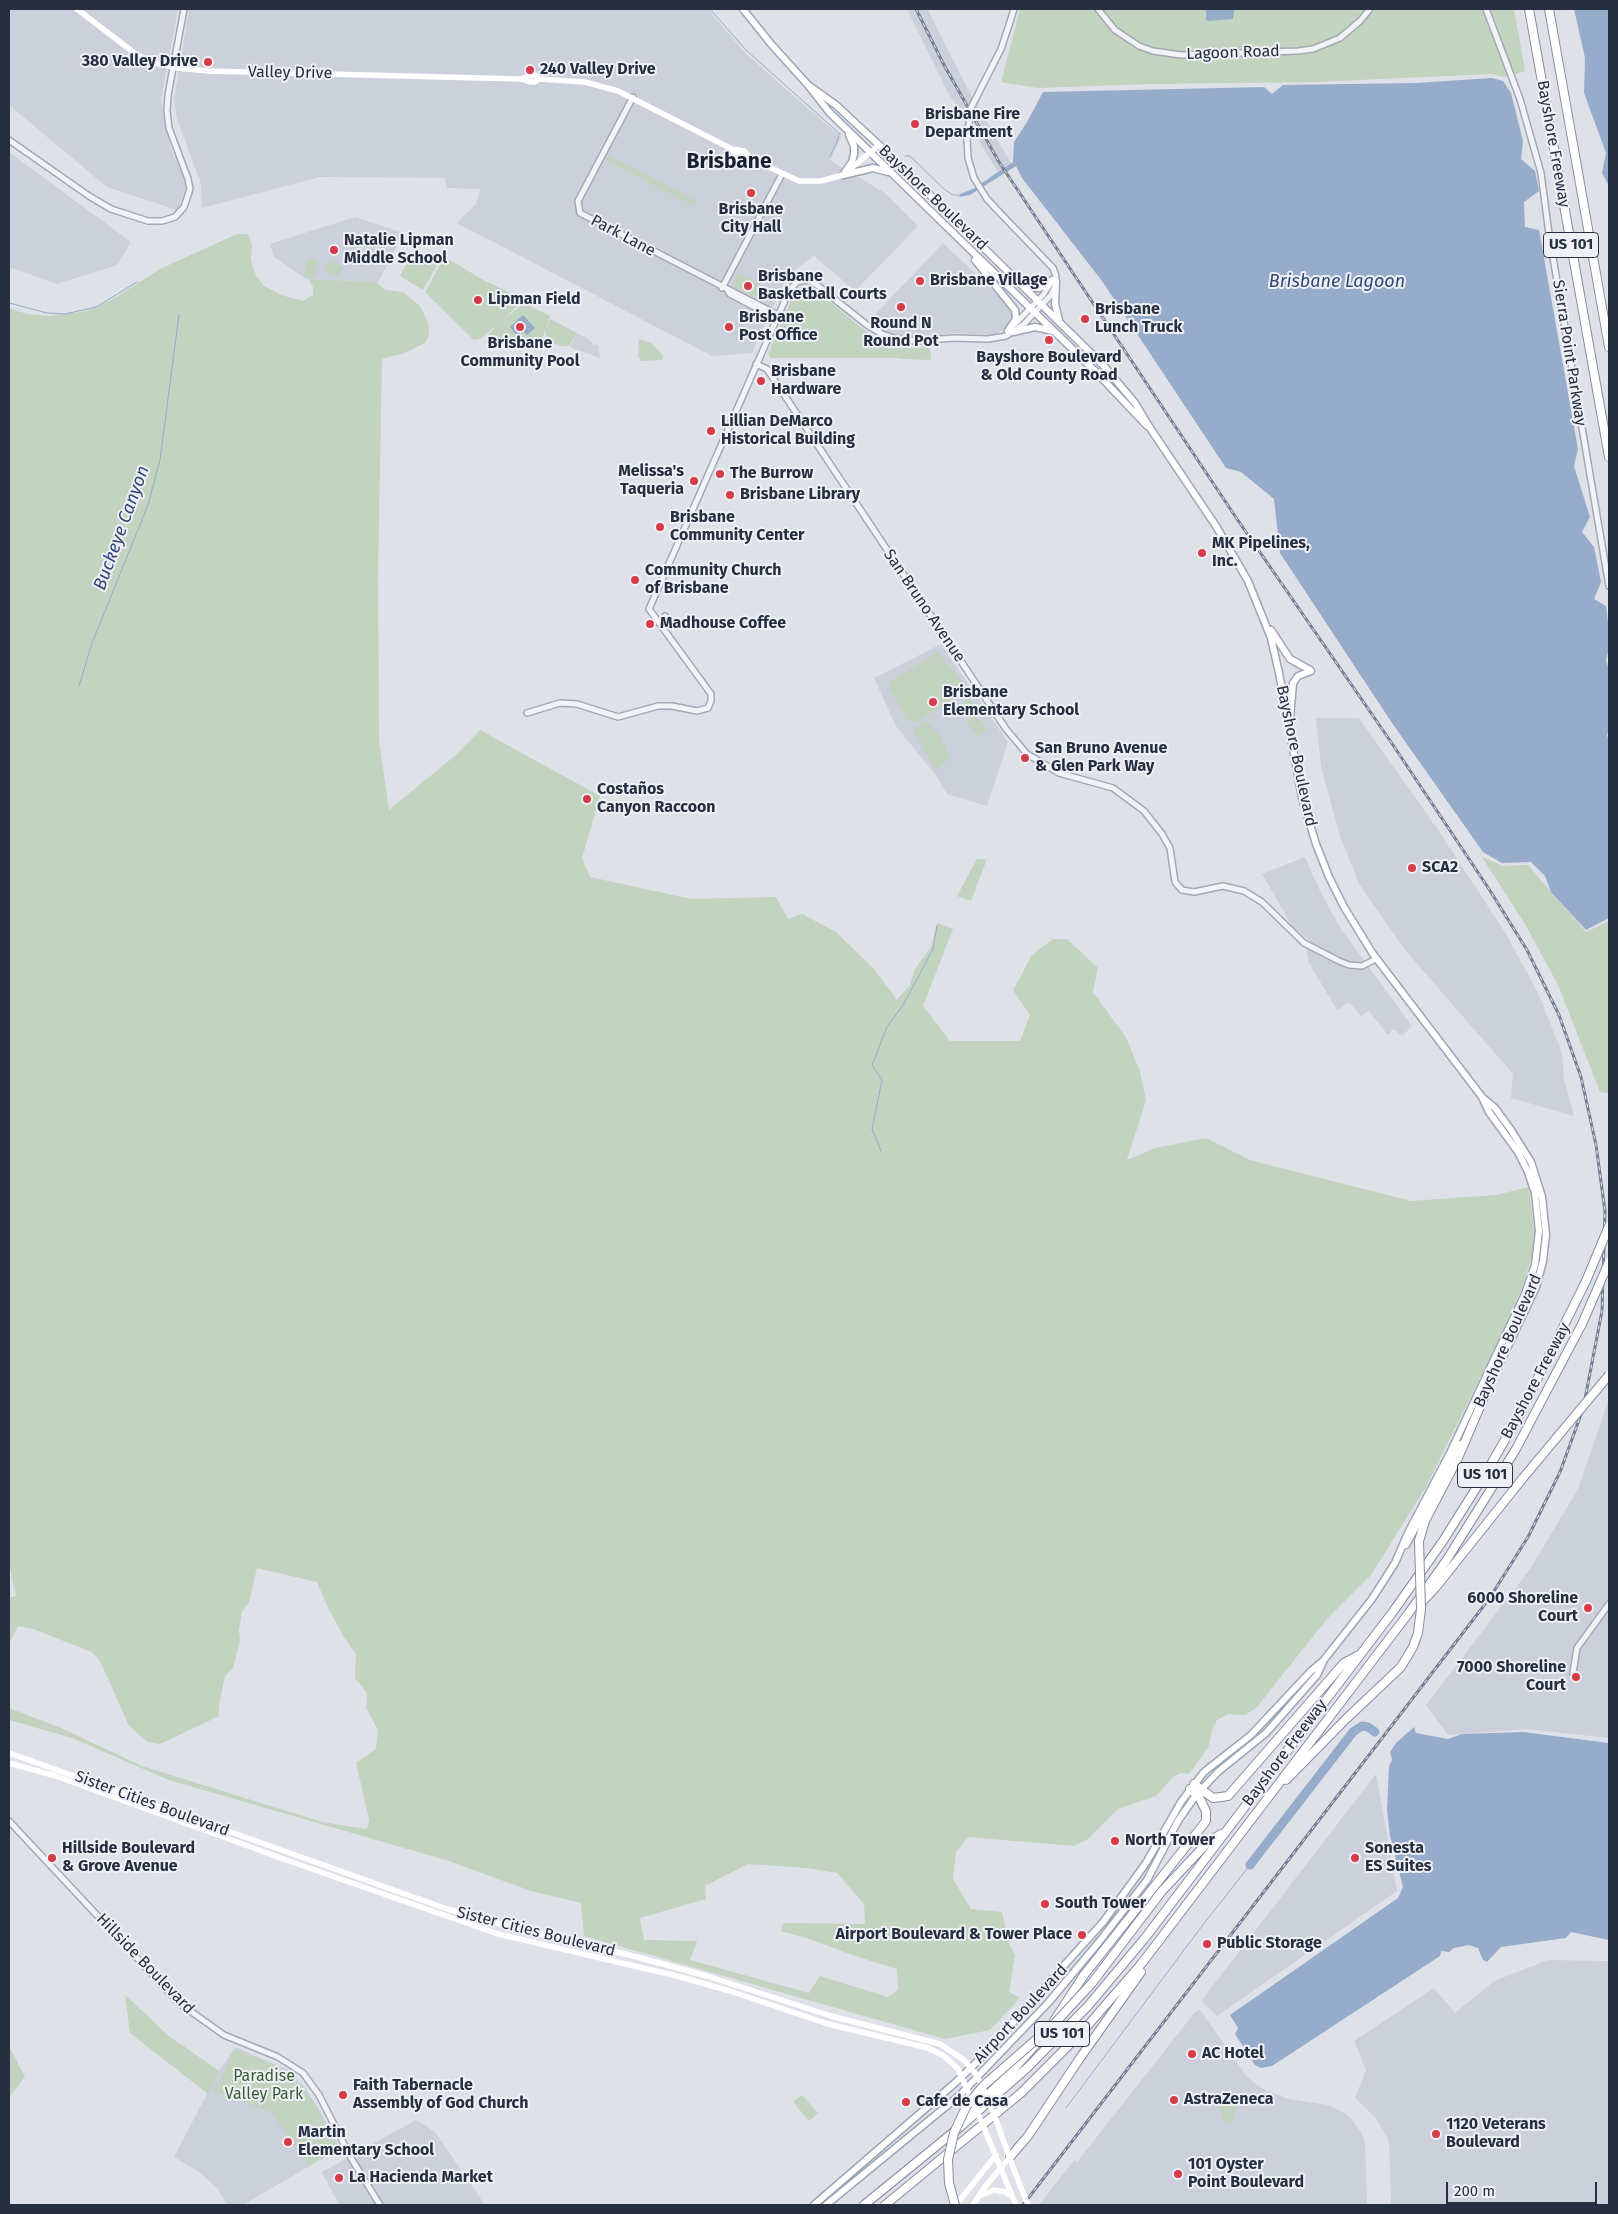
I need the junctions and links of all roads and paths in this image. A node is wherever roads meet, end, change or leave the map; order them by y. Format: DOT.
graph roads {
  1 [pos="77,9"];
  2 [pos="184,9"];
  3 [pos="743,9"];
  4 [pos="1014,9"];
  5 [pos="1098,9"];
  6 [pos="1370,9"];
  7 [pos="1486,9"];
  8 [pos="1525,9"];
  9 [pos="1529,9"];
  10 [pos="1549,9"];
  11 [pos="1533,33"];
  12 [pos="173,67"];
  13 [pos="808,85"];
  14 [pos="633,97"];
  15 [pos="846,128"];
  16 [pos="9,140"];
  17 [pos="879,145"];
  18 [pos="870,152"];
  19 [pos="782,174"];
  20 [pos="843,175"];
  21 [pos="893,175"];
  22 [pos="958,240"];
  23 [pos="1018,281"];
  24 [pos="1054,281"];
  25 [pos="722,288"];
  26 [pos="1040,303"];
  27 [pos="1033,310"];
  28 [pos="778,315"];
  29 [pos="1059,321"];
  30 [pos="1010,332"];
  31 [pos="1056,332"];
  32 [pos="1609,347"];
  33 [pos="756,364"];
  34 [pos="1150,428"];
  35 [pos="1609,457"];
  36 [pos="1609,586"];
  37 [pos="665,616"];
  38 [pos="1265,620"];
  39 [pos="661,626"];
  40 [pos="527,713"];
  41 [pos="1290,733"];
  42 [pos="1376,959"];
  43 [pos="1482,1097"];
  44 [pos="1609,1226"];
  45 [pos="1609,1262"];
  46 [pos="1609,1375"];
  47 [pos="1485,1395"];
  48 [pos="1399,1555"];
  49 [pos="1609,1604"];
  50 [pos="1408,1614"];
  51 [pos="1361,1653"];
  52 [pos="1573,1673"];
  53 [pos="9,1753"];
  54 [pos="9,1763"];
  55 [pos="1196,1789"];
  56 [pos="1268,1798"];
  57 [pos="9,1821"];
  58 [pos="1226,1830"];
  59 [pos="1208,1876"];
  60 [pos="971,2067"];
  61 [pos="963,2076"];
  62 [pos="978,2078"];
  63 [pos="968,2088"];
  64 [pos="927,2154"];
  65 [pos="996,2155"];
  66 [pos="1010,2157"];
  67 [pos="1002,2166"];
  68 [pos="979,2196"];
  69 [pos="1012,2196"];
  70 [pos="380,2205"];
  71 [pos="814,2205"];
  72 [pos="826,2205"];
  73 [pos="864,2205"];
  74 [pos="885,2205"];
  75 [pos="955,2205"];
  76 [pos="973,2205"];
  77 [pos="1016,2205"];
  78 [pos="1028,2205"];
  1 -- 12 [label="main road, Valley Drive"];
  2 -- 12 [label="street"];
  3 -- 13 [label="main road, Bayshore Boulevard"];
  4 -- 24 [label="street, bridge"];
  5 -- 6 [label="street, Lagoon Road"];
  7 -- 36 [label="street, Sierra Point Parkway"];
  8 -- 11 [label="highway"];
  9 -- 11 [label="highway, Bayshore Freeway / US 101"];
  10 -- 32 [label="highway, Bayshore Freeway / US 101"];
  11 -- 35 [label="highway, Bayshore Freeway / US 101"];
  12 -- 14 [label="main road, Valley Drive"];
  12 -- 16 [label="street"];
  13 -- 15 [label="main road, Bayshore Boulevard"];
  13 -- 17 [label="main road, Bayshore Boulevard"];
  14 -- 19 [label="main road, Valley Drive"];
  14 -- 25 [label="street, Park Lane"];
  15 -- 18 [label="main road, Bayshore Boulevard"];
  15 -- 20 [label="main road"];
  17 -- 18 [label="main road, Valley Drive"];
  17 -- 23 [label="main road, Bayshore Boulevard"];
  18 -- 20 [label="main road, Valley Drive"];
  18 -- 21 [label="main road, Bayshore Boulevard"];
  19 -- 20 [label="main road, Valley Drive"];
  19 -- 25 [label="street"];
  20 -- 21 [label="main road"];
  21 -- 22 [label="main road, Bayshore Boulevard"];
  22 -- 27 [label="main road, Bayshore Boulevard"];
  22 -- 30 [label="main road"];
  23 -- 24 [label="main road"];
  23 -- 26 [label="main road, Bayshore Boulevard"];
  24 -- 26 [label="street"];
  24 -- 29 [label="main road"];
  25 -- 28 [label="street, Park Lane"];
  26 -- 27 [label="street"];
  26 -- 29 [label="main road, Bayshore Boulevard"];
  27 -- 30 [label="street"];
  27 -- 31 [label="main road, Bayshore Boulevard"];
  28 -- 30 [label="street"];
  28 -- 33 [label="street"];
  29 -- 34 [label="main road, Bayshore Boulevard"];
  30 -- 31 [label="main road"];
  31 -- 34 [label="main road, Bayshore Boulevard"];
  33 -- 39 [label="street"];
  33 -- 42 [label="street, San Bruno Avenue"];
  34 -- 38 [label="main road, Bayshore Boulevard"];
  37 -- 39 [label="street"];
  38 -- 41 [label="main road, Bayshore Boulevard"];
  38 -- 41 [label="main road"];
  39 -- 40 [label="street"];
  41 -- 42 [label="main road, Bayshore Boulevard"];
  42 -- 43 [label="main road, Bayshore Boulevard"];
  43 -- 47 [label="main road, Bayshore Boulevard"];
  43 -- 48 [label="main road, Bayshore Boulevard"];
  44 -- 51 [label="highway, Bayshore Freeway / US 101, bridge"];
  45 -- 50 [label="highway, Bayshore Freeway / US 101, bridge"];
  46 -- 50 [label="highway, bridge"];
  47 -- 48 [label="main road, Bayshore Boulevard"];
  47 -- 56 [label="highway, bridge"];
  48 -- 55 [label="main road, Bayshore Boulevard"];
  49 -- 52 [label="street"];
  50 -- 56 [label="highway, Bayshore Freeway / US 101"];
  51 -- 55 [label="highway"];
  51 -- 58 [label="highway, Bayshore Freeway / US 101"];
  53 -- 60 [label="main road, Sister Cities Boulevard"];
  54 -- 61 [label="main road, Sister Cities Boulevard"];
  55 -- 60 [label="main road, Airport Boulevard"];
  55 -- 62 [label="main road, Airport Boulevard"];
  55 -- 64 [label="highway"];
  56 -- 59 [label="highway, Bayshore Freeway / US 101"];
  57 -- 70 [label="street, Hillside Boulevard"];
  58 -- 64 [label="highway, Bayshore Freeway / US 101"];
  58 -- 75 [label="highway, bridge"];
  59 -- 66 [label="highway"];
  59 -- 74 [label="highway, Bayshore Freeway / US 101"];
  60 -- 61 [label="main road, Airport Boulevard"];
  60 -- 62 [label="main road, Sister Cities Boulevard"];
  61 -- 63 [label="main road, Sister Cities Boulevard"];
  61 -- 71 [label="main road, Airport Boulevard"];
  62 -- 63 [label="main road, Airport Boulevard"];
  62 -- 66 [label="main road, Sister Cities Boulevard, bridge"];
  63 -- 65 [label="main road, Sister Cities Boulevard, bridge"];
  63 -- 72 [label="main road, Airport Boulevard"];
  64 -- 73 [label="highway, Bayshore Freeway / US 101"];
  65 -- 66 [label="main road"];
  65 -- 67 [label="main road, Sister Cities Boulevard"];
  65 -- 75 [label="main road"];
  66 -- 67 [label="main road"];
  66 -- 78 [label="main road, Sister Cities Boulevard, bridge"];
  67 -- 68 [label="main road"];
  67 -- 69 [label="main road, Sister Cities Boulevard"];
  68 -- 69 [label="main road"];
  68 -- 76 [label="main road"];
  69 -- 77 [label="main road, Sister Cities Boulevard"];
}
